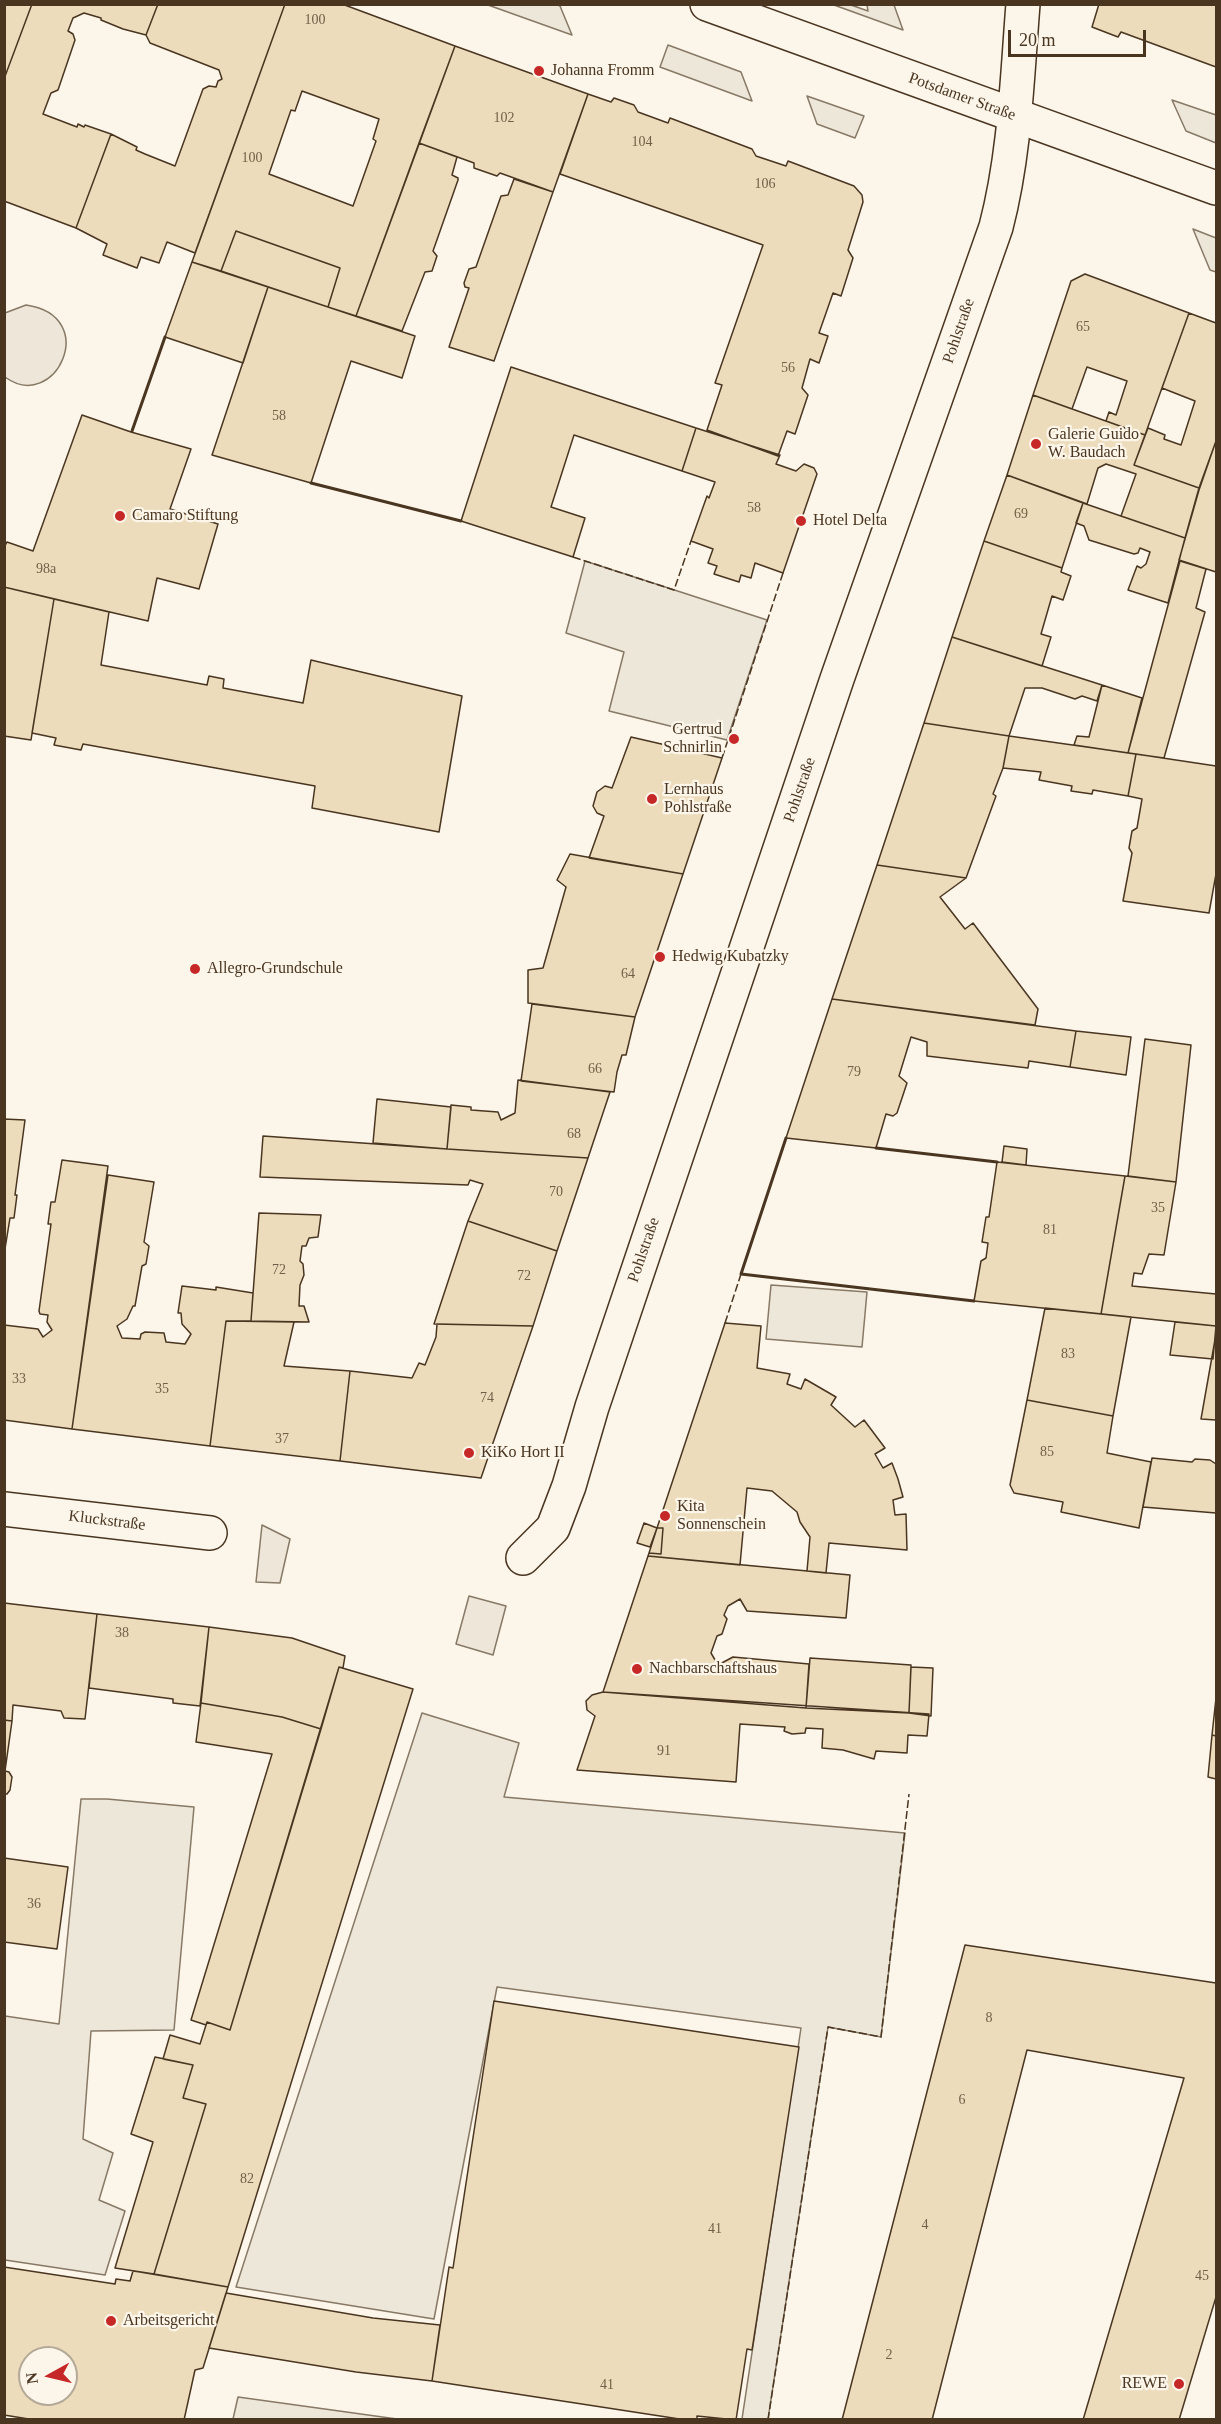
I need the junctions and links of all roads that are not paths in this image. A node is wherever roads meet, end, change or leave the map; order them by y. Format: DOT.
graph roads {
  1 [pos="707,4"];
  2 [pos="1023,4"];
  3 [pos="1015,116"];
  4 [pos="1216,188"];
  5 [pos="4,1509"];
  6 [pos="210,1533"];
  7 [pos="524,1558"];
  1 -- 3 [label="street, Potsdamer Straße"];
  2 -- 3 [label="street, Pohlstraße"];
  3 -- 4 [label="street, Potsdamer Straße"];
  3 -- 7 [label="street, Pohlstraße"];
  5 -- 6 [label="street, Kluckstraße"];
}
